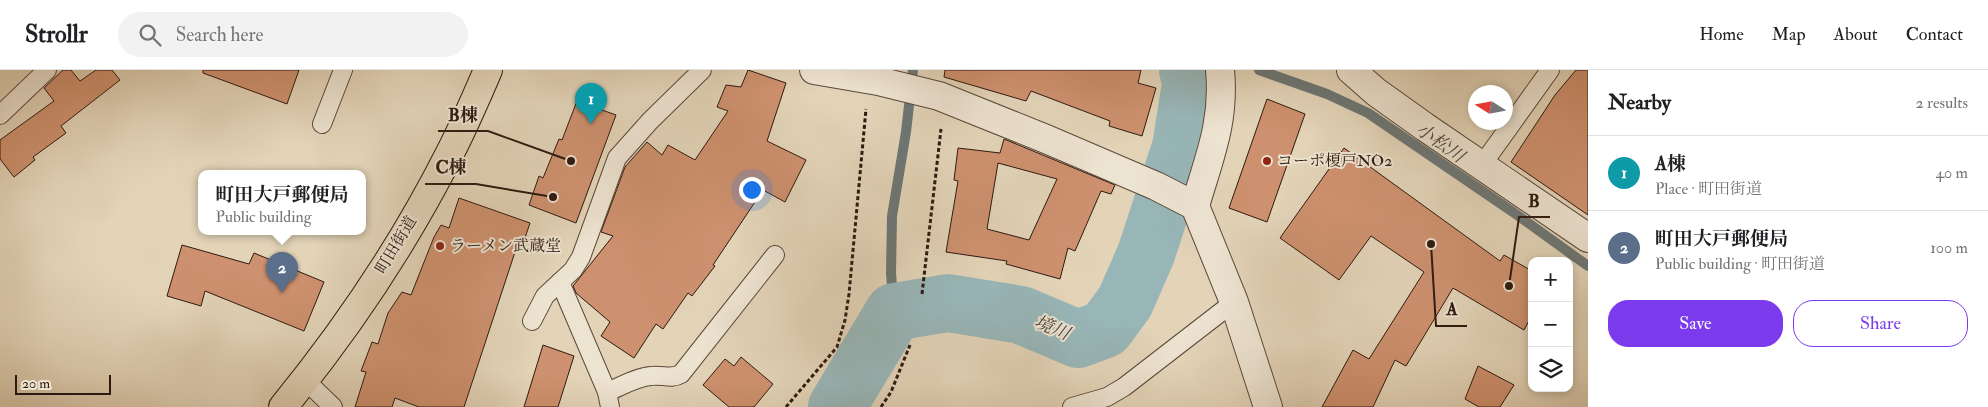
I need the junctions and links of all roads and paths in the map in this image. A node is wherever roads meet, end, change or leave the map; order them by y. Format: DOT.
graph roads {
  1 [pos="47,70"];
  2 [pos="343,70"];
  3 [pos="488,70"];
  4 [pos="702,70"];
  5 [pos="814,70"];
  6 [pos="1220,70"];
  7 [pos="1351,70"];
  8 [pos="1550,70"];
  9 [pos="874,80"];
  10 [pos="942,97"];
  11 [pos="0,115"];
  12 [pos="322,124"];
  13 [pos="1482,165"];
  14 [pos="1188,203"];
  15 [pos="1588,238"];
  16 [pos="775,255"];
  17 [pos="560,282"];
  18 [pos="922,294"];
  19 [pos="1234,302"];
  20 [pos="532,321"];
  21 [pos="910,345"];
  22 [pos="305,380"];
  23 [pos="609,400"];
  24 [pos="282,407"];
  25 [pos="333,407"];
  26 [pos="786,407"];
  27 [pos="882,407"];
  28 [pos="1072,407"];
  29 [pos="1268,407"];
  1 -- 11 [label="lane"];
  2 -- 12 [label="lane"];
  3 -- 22 [label="main road, 町田街道"];
  4 -- 17 [label="lane"];
  5 -- 9 [label="street"];
  6 -- 14 [label="street"];
  7 -- 13 [label="street"];
  8 -- 13 [label="lane"];
  9 -- 10 [label="street"];
  9 -- 26 [label="path"];
  10 -- 14 [label="street"];
  10 -- 18 [label="path"];
  13 -- 15 [label="street"];
  14 -- 19 [label="street"];
  16 -- 23 [label="lane"];
  17 -- 20 [label="lane"];
  17 -- 23 [label="lane"];
  19 -- 28 [label="lane"];
  19 -- 29 [label="street"];
  21 -- 27 [label="path"];
  22 -- 24 [label="main road, 町田街道"];
  22 -- 25 [label="lane"];
}
